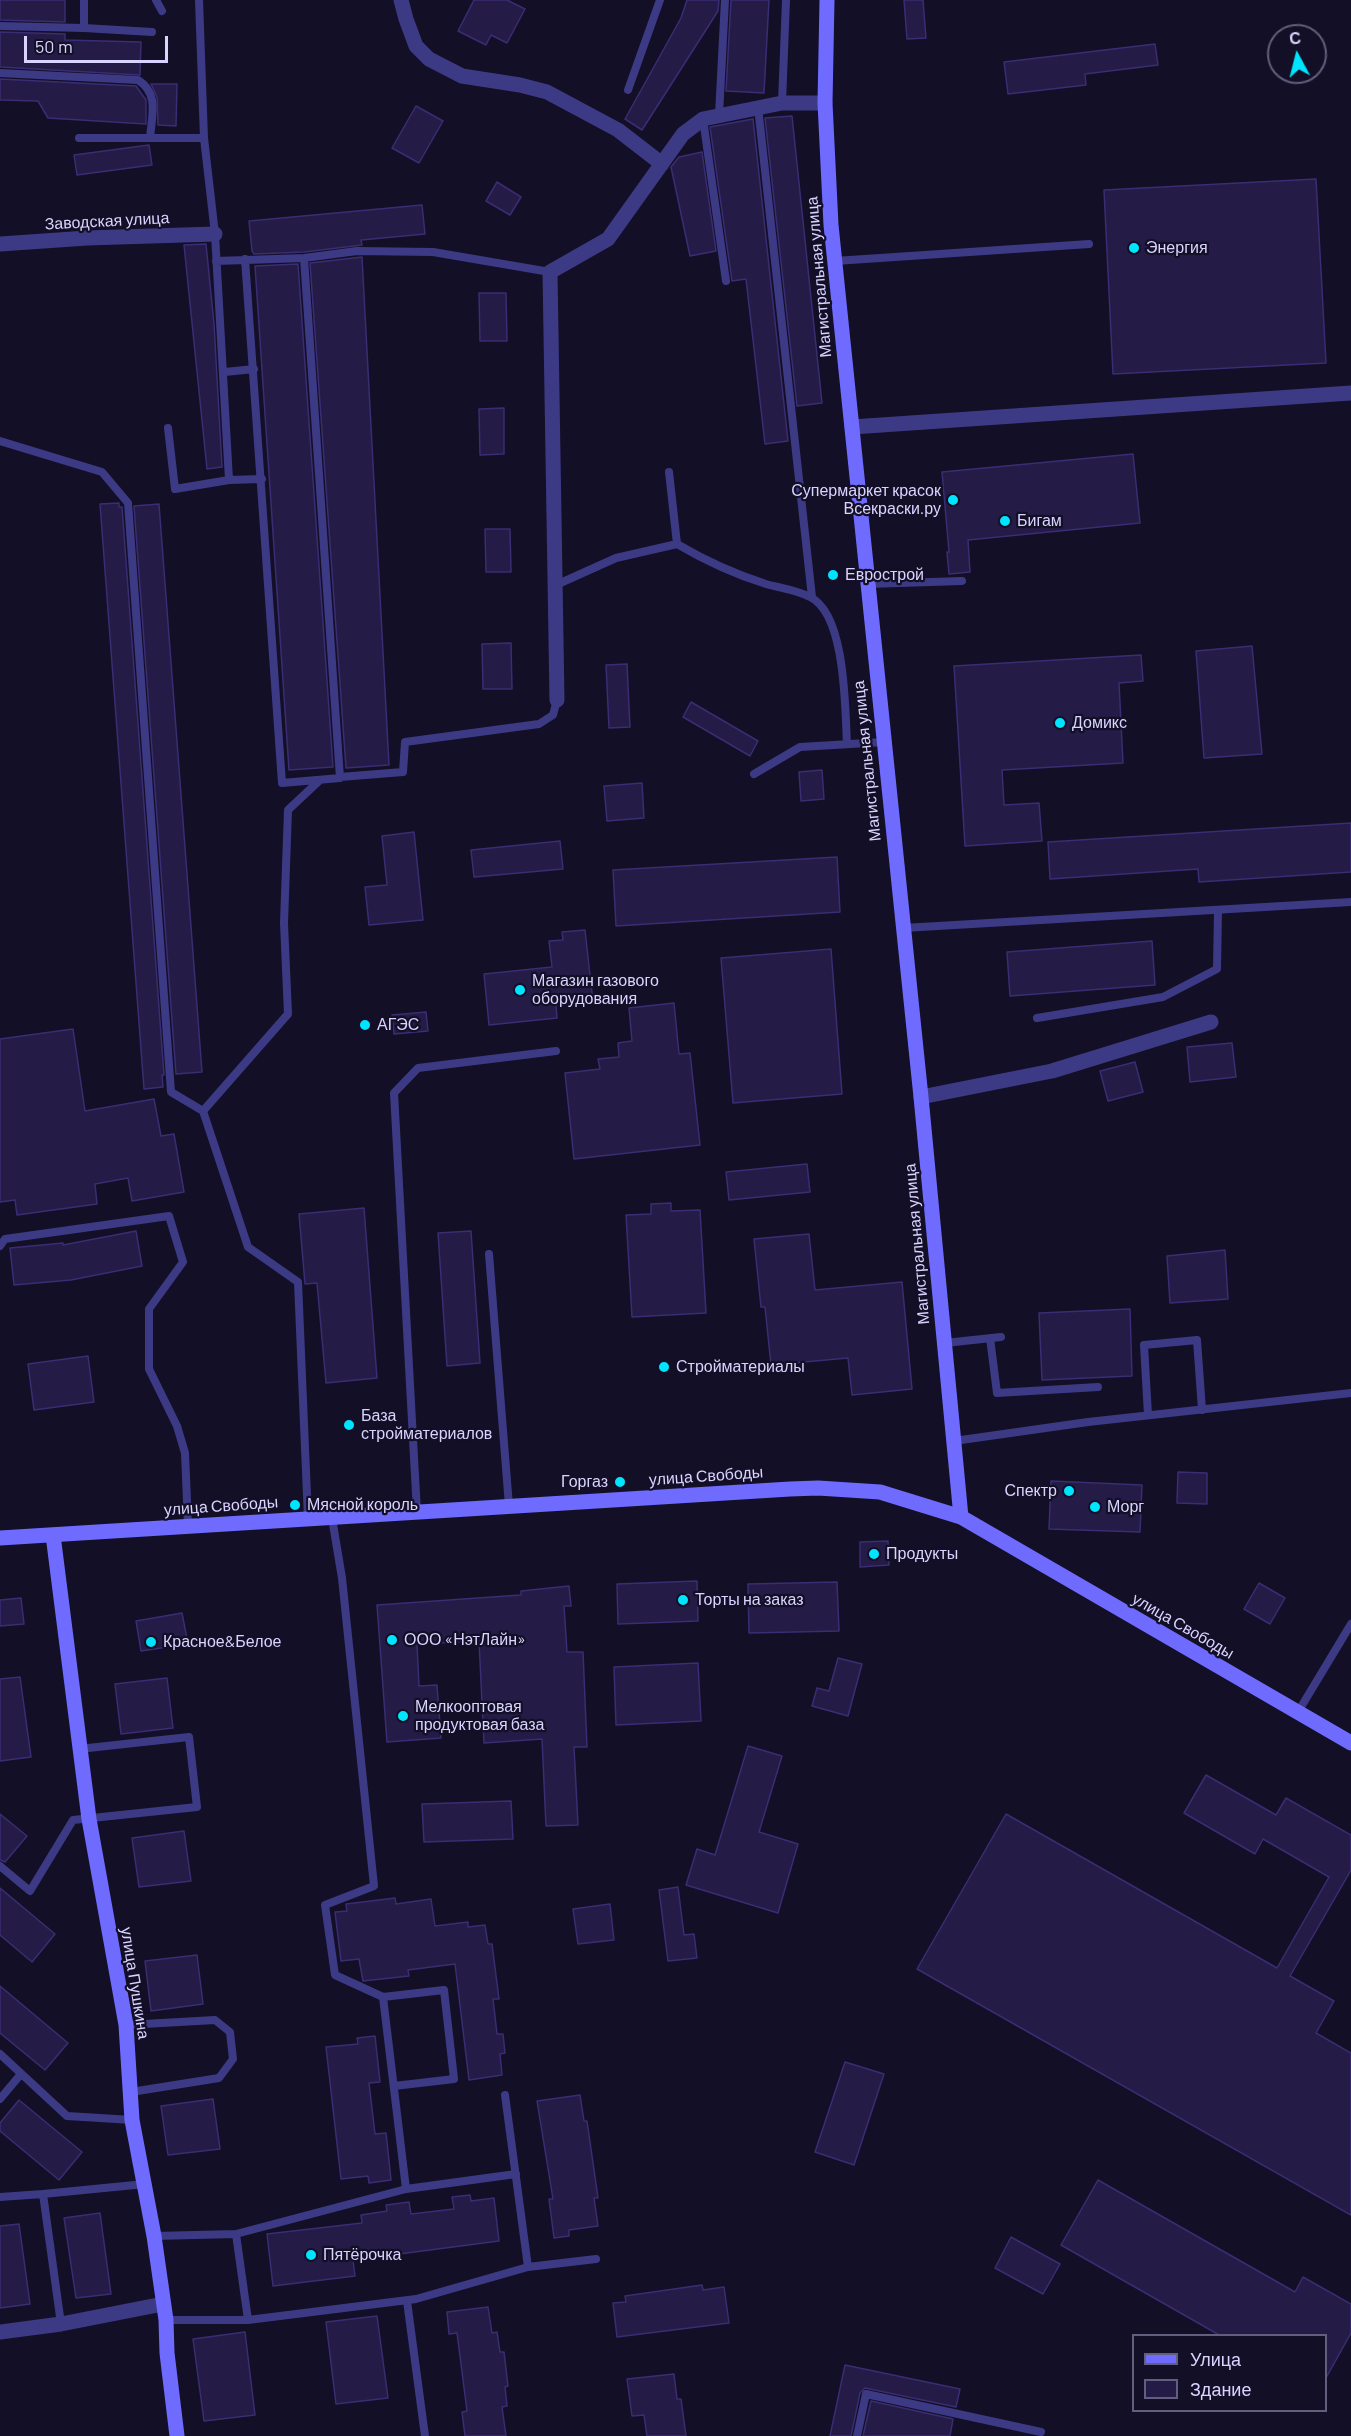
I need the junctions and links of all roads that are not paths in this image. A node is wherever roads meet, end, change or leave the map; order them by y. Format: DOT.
graph roads {
  1 [pos="84,0"];
  2 [pos="156,0"];
  3 [pos="199,0"];
  4 [pos="402,0"];
  5 [pos="660,0"];
  6 [pos="725,0"];
  7 [pos="786,0"];
  8 [pos="827,0"];
  9 [pos="162,11"];
  10 [pos="0,26"];
  11 [pos="84,28"];
  12 [pos="152,32"];
  13 [pos="0,73"];
  14 [pos="628,90"];
  15 [pos="782,103"];
  16 [pos="825,103"];
  17 [pos="758,107"];
  18 [pos="719,115"];
  19 [pos="703,119"];
  20 [pos="79,138"];
  21 [pos="150,138"];
  22 [pos="204,138"];
  23 [pos="662,164"];
  24 [pos="215,234"];
  25 [pos="0,244"];
  26 [pos="1089,244"];
  27 [pos="304,258"];
  28 [pos="245,259"];
  29 [pos="216,261"];
  30 [pos="835,261"];
  31 [pos="550,272"];
  32 [pos="726,281"];
  33 [pos="254,369"];
  34 [pos="225,372"];
  35 [pos="1351,393"];
  36 [pos="852,427"];
  37 [pos="168,428"];
  38 [pos="0,441"];
  39 [pos="669,472"];
  40 [pos="262,479"];
  41 [pos="229,480"];
  42 [pos="677,544"];
  43 [pos="962,581"];
  44 [pos="867,584"];
  45 [pos="556,585"];
  46 [pos="812,597"];
  47 [pos="557,700"];
  48 [pos="884,742"];
  49 [pos="848,744"];
  50 [pos="754,774"];
  51 [pos="340,777"];
  52 [pos="320,780"];
  53 [pos="1351,902"];
  54 [pos="1218,910"];
  55 [pos="903,928"];
  56 [pos="1037,1018"];
  57 [pos="1211,1022"];
  58 [pos="556,1051"];
  59 [pos="921,1097"];
  60 [pos="203,1111"];
  61 [pos="0,1246"];
  62 [pos="489,1254"];
  63 [pos="1001,1337"];
  64 [pos="990,1338"];
  65 [pos="945,1343"];
  66 [pos="1098,1387"];
  67 [pos="1351,1394"];
  68 [pos="1202,1410"];
  69 [pos="1149,1415"];
  70 [pos="954,1441"];
  71 [pos="509,1506"];
  72 [pos="417,1512"];
  73 [pos="961,1517"];
  74 [pos="332,1518"];
  75 [pos="308,1519"];
  76 [pos="188,1527"];
  77 [pos="53,1535"];
  78 [pos="0,1538"];
  79 [pos="1351,1624"];
  80 [pos="1297,1714"];
  81 [pos="1351,1743"];
  82 [pos="79,1749"];
  83 [pos="88,1819"];
  84 [pos="0,1866"];
  85 [pos="383,1997"];
  86 [pos="126,2025"];
  87 [pos="0,2054"];
  88 [pos="21,2074"];
  89 [pos="394,2086"];
  90 [pos="131,2092"];
  91 [pos="505,2095"];
  92 [pos="0,2099"];
  93 [pos="132,2120"];
  94 [pos="516,2174"];
  95 [pos="145,2184"];
  96 [pos="406,2189"];
  97 [pos="43,2194"];
  98 [pos="0,2197"];
  99 [pos="236,2234"];
  100 [pos="154,2236"];
  101 [pos="596,2259"];
  102 [pos="528,2267"];
  103 [pos="407,2301"];
  104 [pos="163,2304"];
  105 [pos="166,2320"];
  106 [pos="248,2320"];
  107 [pos="61,2324"];
  108 [pos="0,2332"];
  109 [pos="1041,2432"];
  110 [pos="177,2436"];
  111 [pos="425,2436"];
  112 [pos="858,2436"];
  1 -- 11 [label="lane"];
  2 -- 9 [label="lane"];
  3 -- 22 [label="lane"];
  4 -- 23 [label="street"];
  5 -- 14 [label="lane"];
  6 -- 18 [label="lane"];
  7 -- 15 [label="lane"];
  8 -- 16 [label="main road, Магистральная улица"];
  10 -- 11 [label="lane"];
  11 -- 12 [label="lane"];
  13 -- 21 [label="lane"];
  15 -- 16 [label="street"];
  15 -- 17 [label="street"];
  16 -- 30 [label="main road, Магистральная улица"];
  17 -- 18 [label="street"];
  17 -- 46 [label="lane"];
  18 -- 19 [label="street"];
  19 -- 23 [label="street"];
  19 -- 32 [label="lane"];
  20 -- 21 [label="lane"];
  21 -- 22 [label="lane"];
  22 -- 24 [label="lane"];
  23 -- 31 [label="street"];
  24 -- 25 [label="street, Заводская улица"];
  24 -- 29 [label="lane"];
  26 -- 30 [label="lane"];
  27 -- 28 [label="lane"];
  27 -- 31 [label="lane"];
  27 -- 51 [label="lane"];
  28 -- 29 [label="lane"];
  28 -- 33 [label="lane"];
  29 -- 34 [label="lane"];
  30 -- 36 [label="main road, Магистральная улица"];
  31 -- 45 [label="street"];
  33 -- 34 [label="lane"];
  33 -- 40 [label="lane"];
  34 -- 41 [label="lane"];
  35 -- 36 [label="street"];
  36 -- 44 [label="main road, Магистральная улица"];
  37 -- 41 [label="lane"];
  38 -- 60 [label="lane"];
  39 -- 42 [label="lane"];
  40 -- 41 [label="lane"];
  40 -- 52 [label="lane"];
  42 -- 45 [label="lane"];
  42 -- 46 [label="lane"];
  43 -- 44 [label="lane"];
  44 -- 48 [label="main road, Магистральная улица"];
  45 -- 47 [label="street"];
  46 -- 49 [label="lane"];
  47 -- 51 [label="lane"];
  48 -- 49 [label="lane"];
  48 -- 55 [label="main road, Магистральная улица"];
  49 -- 50 [label="lane"];
  51 -- 52 [label="lane"];
  52 -- 60 [label="lane"];
  53 -- 54 [label="lane"];
  54 -- 55 [label="lane"];
  54 -- 56 [label="lane"];
  55 -- 59 [label="main road, Магистральная улица"];
  57 -- 59 [label="street"];
  58 -- 72 [label="lane"];
  59 -- 65 [label="main road, Магистральная улица"];
  60 -- 75 [label="lane"];
  61 -- 76 [label="lane"];
  62 -- 71 [label="lane"];
  63 -- 64 [label="lane"];
  64 -- 65 [label="lane"];
  64 -- 66 [label="lane"];
  65 -- 70 [label="main road, Магистральная улица"];
  67 -- 68 [label="lane"];
  68 -- 69 [label="lane"];
  68 -- 69 [label="lane"];
  69 -- 70 [label="lane"];
  70 -- 73 [label="main road, Магистральная улица"];
  71 -- 72 [label="main road, улица Свободы"];
  71 -- 73 [label="main road, улица Свободы"];
  72 -- 74 [label="main road, улица Свободы"];
  73 -- 80 [label="main road, улица Свободы"];
  74 -- 75 [label="main road, улица Свободы"];
  74 -- 85 [label="lane"];
  75 -- 76 [label="main road, улица Свободы"];
  76 -- 77 [label="main road, улица Свободы"];
  77 -- 78 [label="main road, улица Свободы"];
  77 -- 82 [label="main road, улица Пушкина"];
  79 -- 80 [label="lane"];
  80 -- 81 [label="main road, улица Свободы"];
  82 -- 83 [label="main road, улица Пушкина"];
  82 -- 83 [label="lane"];
  83 -- 84 [label="lane"];
  83 -- 86 [label="main road, улица Пушкина"];
  85 -- 89 [label="lane"];
  85 -- 89 [label="lane"];
  86 -- 90 [label="main road, улица Пушкина"];
  86 -- 90 [label="lane"];
  87 -- 88 [label="lane"];
  88 -- 92 [label="lane"];
  88 -- 93 [label="lane"];
  89 -- 96 [label="lane"];
  90 -- 93 [label="main road, улица Пушкина"];
  91 -- 94 [label="lane"];
  93 -- 95 [label="main road, улица Пушкина"];
  94 -- 96 [label="lane"];
  94 -- 102 [label="lane"];
  95 -- 97 [label="lane"];
  95 -- 100 [label="main road, улица Пушкина"];
  96 -- 99 [label="lane"];
  97 -- 98 [label="lane"];
  97 -- 107 [label="lane"];
  99 -- 100 [label="lane"];
  99 -- 106 [label="lane"];
  100 -- 104 [label="main road, улица Пушкина"];
  101 -- 102 [label="lane"];
  102 -- 103 [label="lane"];
  103 -- 106 [label="lane"];
  103 -- 111 [label="lane"];
  104 -- 105 [label="main road, улица Пушкина"];
  104 -- 107 [label="street"];
  105 -- 106 [label="lane"];
  105 -- 110 [label="main road, улица Пушкина"];
  107 -- 108 [label="street"];
  109 -- 112 [label="lane"];
}
